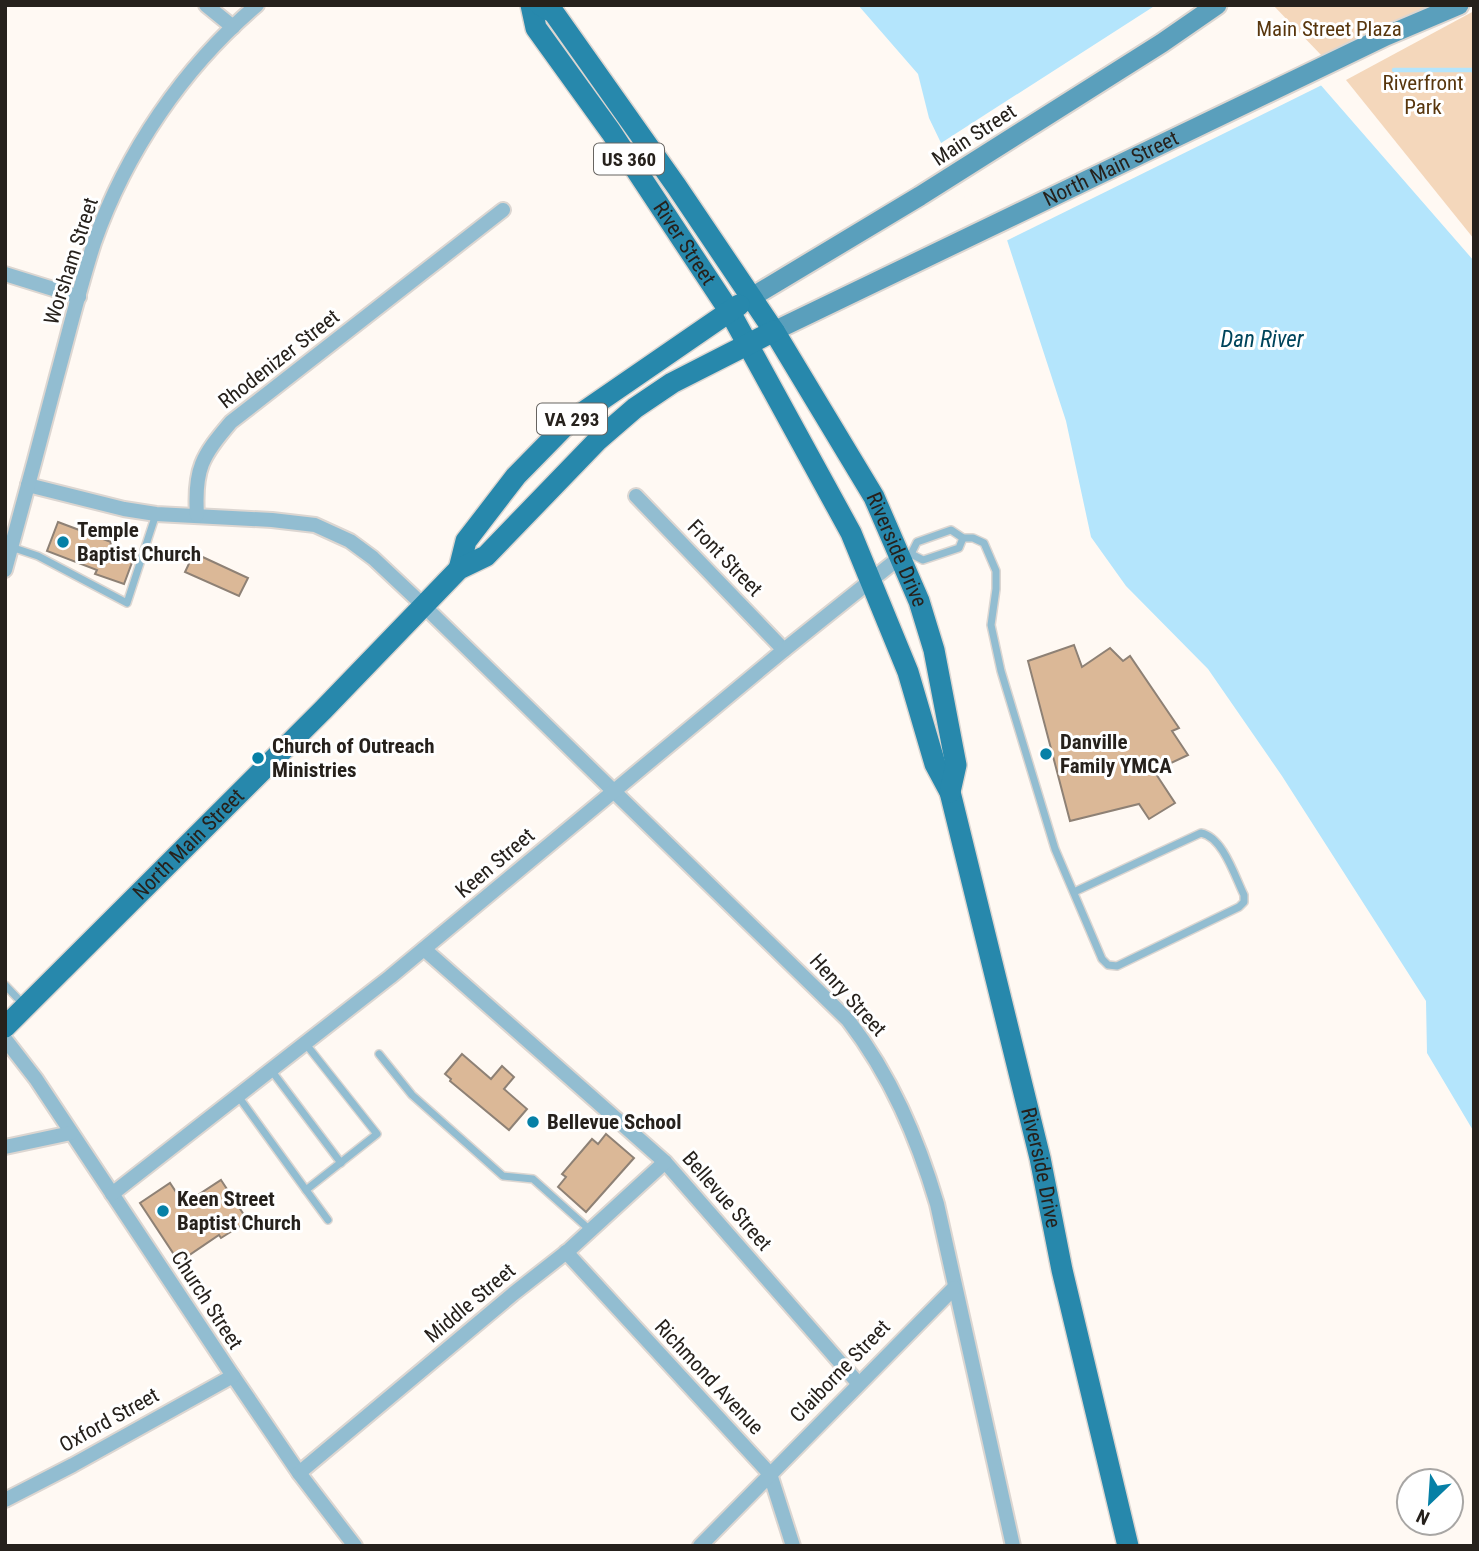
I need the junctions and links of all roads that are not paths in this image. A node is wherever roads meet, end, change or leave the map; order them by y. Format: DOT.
graph roads {
  1 [pos="206,5"];
  2 [pos="257,5"];
  3 [pos="531,5"];
  4 [pos="540,5"];
  5 [pos="1217,5"];
  6 [pos="1459,5"];
  7 [pos="233,27"];
  8 [pos="503,210"];
  9 [pos="5,274"];
  10 [pos="79,297"];
  11 [pos="752,297"];
  12 [pos="730,312"];
  13 [pos="774,331"];
  14 [pos="748,344"];
  15 [pos="28,485"];
  16 [pos="636,496"];
  17 [pos="156,514"];
  18 [pos="197,515"];
  19 [pos="963,538"];
  20 [pos="11,547"];
  21 [pos="905,556"];
  22 [pos="459,569"];
  23 [pos="5,570"];
  24 [pos="870,581"];
  25 [pos="424,606"];
  26 [pos="784,650"];
  27 [pos="614,791"];
  28 [pos="950,792"];
  29 [pos="1074,892"];
  30 [pos="424,949"];
  31 [pos="5,985"];
  32 [pos="26,1006"];
  33 [pos="5,1027"];
  34 [pos="5,1039"];
  35 [pos="305,1043"];
  36 [pos="379,1054"];
  37 [pos="271,1070"];
  38 [pos="238,1096"];
  39 [pos="71,1133"];
  40 [pos="5,1146"];
  41 [pos="665,1162"];
  42 [pos="341,1163"];
  43 [pos="306,1190"];
  44 [pos="112,1194"];
  45 [pos="328,1220"];
  46 [pos="590,1230"];
  47 [pos="566,1252"];
  48 [pos="954,1288"];
  49 [pos="233,1376"];
  50 [pos="858,1383"];
  51 [pos="299,1473"];
  52 [pos="770,1474"];
  53 [pos="5,1500"];
  54 [pos="355,1546"];
  55 [pos="700,1546"];
  56 [pos="793,1546"];
  57 [pos="1013,1546"];
  58 [pos="1128,1546"];
  1 -- 7 [label="street"];
  2 -- 7 [label="street, Worsham Street"];
  3 -- 12 [label="main road, River Street / US 360"];
  4 -- 11 [label="main road, River Street / US 360"];
  5 -- 11 [label="main road, Main Street / VA 293"];
  6 -- 13 [label="main road, North Main Street / VA 293"];
  7 -- 10 [label="street, Worsham Street"];
  8 -- 18 [label="street, Rhodenizer Street"];
  9 -- 10 [label="street"];
  10 -- 15 [label="street, Worsham Street"];
  11 -- 12 [label="main road, North Main Street / VA 293"];
  11 -- 13 [label="main road, River Street / US 360"];
  12 -- 14 [label="main road, River Street / US 360"];
  12 -- 22 [label="main road, North Main Street / VA 293"];
  13 -- 14 [label="main road, North Main Street / VA 293"];
  13 -- 21 [label="main road, Riverside Drive"];
  14 -- 22 [label="main road, North Main Street / VA 293"];
  14 -- 24 [label="main road, Riverside Drive"];
  15 -- 17 [label="street"];
  15 -- 20 [label="street, Worsham Street"];
  16 -- 26 [label="street, Front Street"];
  17 -- 18 [label="street"];
  17 -- 20 [label="lane"];
  18 -- 25 [label="street, Henry Street"];
  19 -- 21 [label="lane"];
  19 -- 21 [label="lane"];
  19 -- 29 [label="lane"];
  20 -- 23 [label="street, Worsham Street"];
  21 -- 24 [label="street, Keen Street"];
  21 -- 28 [label="main road, Riverside Drive"];
  22 -- 25 [label="main road, North Main Street / VA 293"];
  24 -- 26 [label="street, Keen Street"];
  24 -- 28 [label="main road, Riverside Drive"];
  25 -- 27 [label="street, Henry Street"];
  25 -- 32 [label="main road, North Main Street / VA 293"];
  26 -- 27 [label="street, Keen Street"];
  27 -- 30 [label="street, Keen Street"];
  27 -- 48 [label="street, Henry Street"];
  28 -- 58 [label="main road, Riverside Drive"];
  29 -- 29 [label="lane"];
  30 -- 35 [label="street, Keen Street"];
  30 -- 41 [label="street, Bellevue Street"];
  31 -- 32 [label="lane"];
  32 -- 33 [label="main road, North Main Street / VA 293"];
  34 -- 39 [label="street, Church Street"];
  35 -- 37 [label="street, Keen Street"];
  35 -- 42 [label="lane"];
  36 -- 46 [label="lane"];
  37 -- 38 [label="street, Keen Street"];
  37 -- 42 [label="lane"];
  38 -- 43 [label="lane"];
  38 -- 44 [label="street, Keen Street"];
  39 -- 40 [label="street"];
  39 -- 44 [label="street, Church Street"];
  41 -- 46 [label="street, Middle Street"];
  41 -- 50 [label="street, Bellevue Street"];
  42 -- 43 [label="lane"];
  43 -- 45 [label="lane"];
  44 -- 49 [label="street, Church Street"];
  46 -- 47 [label="street, Middle Street"];
  47 -- 51 [label="street, Middle Street"];
  47 -- 52 [label="street, Richmond Avenue"];
  48 -- 50 [label="street, Claiborne Street"];
  48 -- 57 [label="street, Henry Street"];
  49 -- 51 [label="street, Church Street"];
  49 -- 53 [label="street, Oxford Street"];
  50 -- 52 [label="street, Claiborne Street"];
  51 -- 54 [label="street, Church Street"];
  52 -- 55 [label="street, Claiborne Street"];
  52 -- 56 [label="street, Richmond Avenue"];
}
